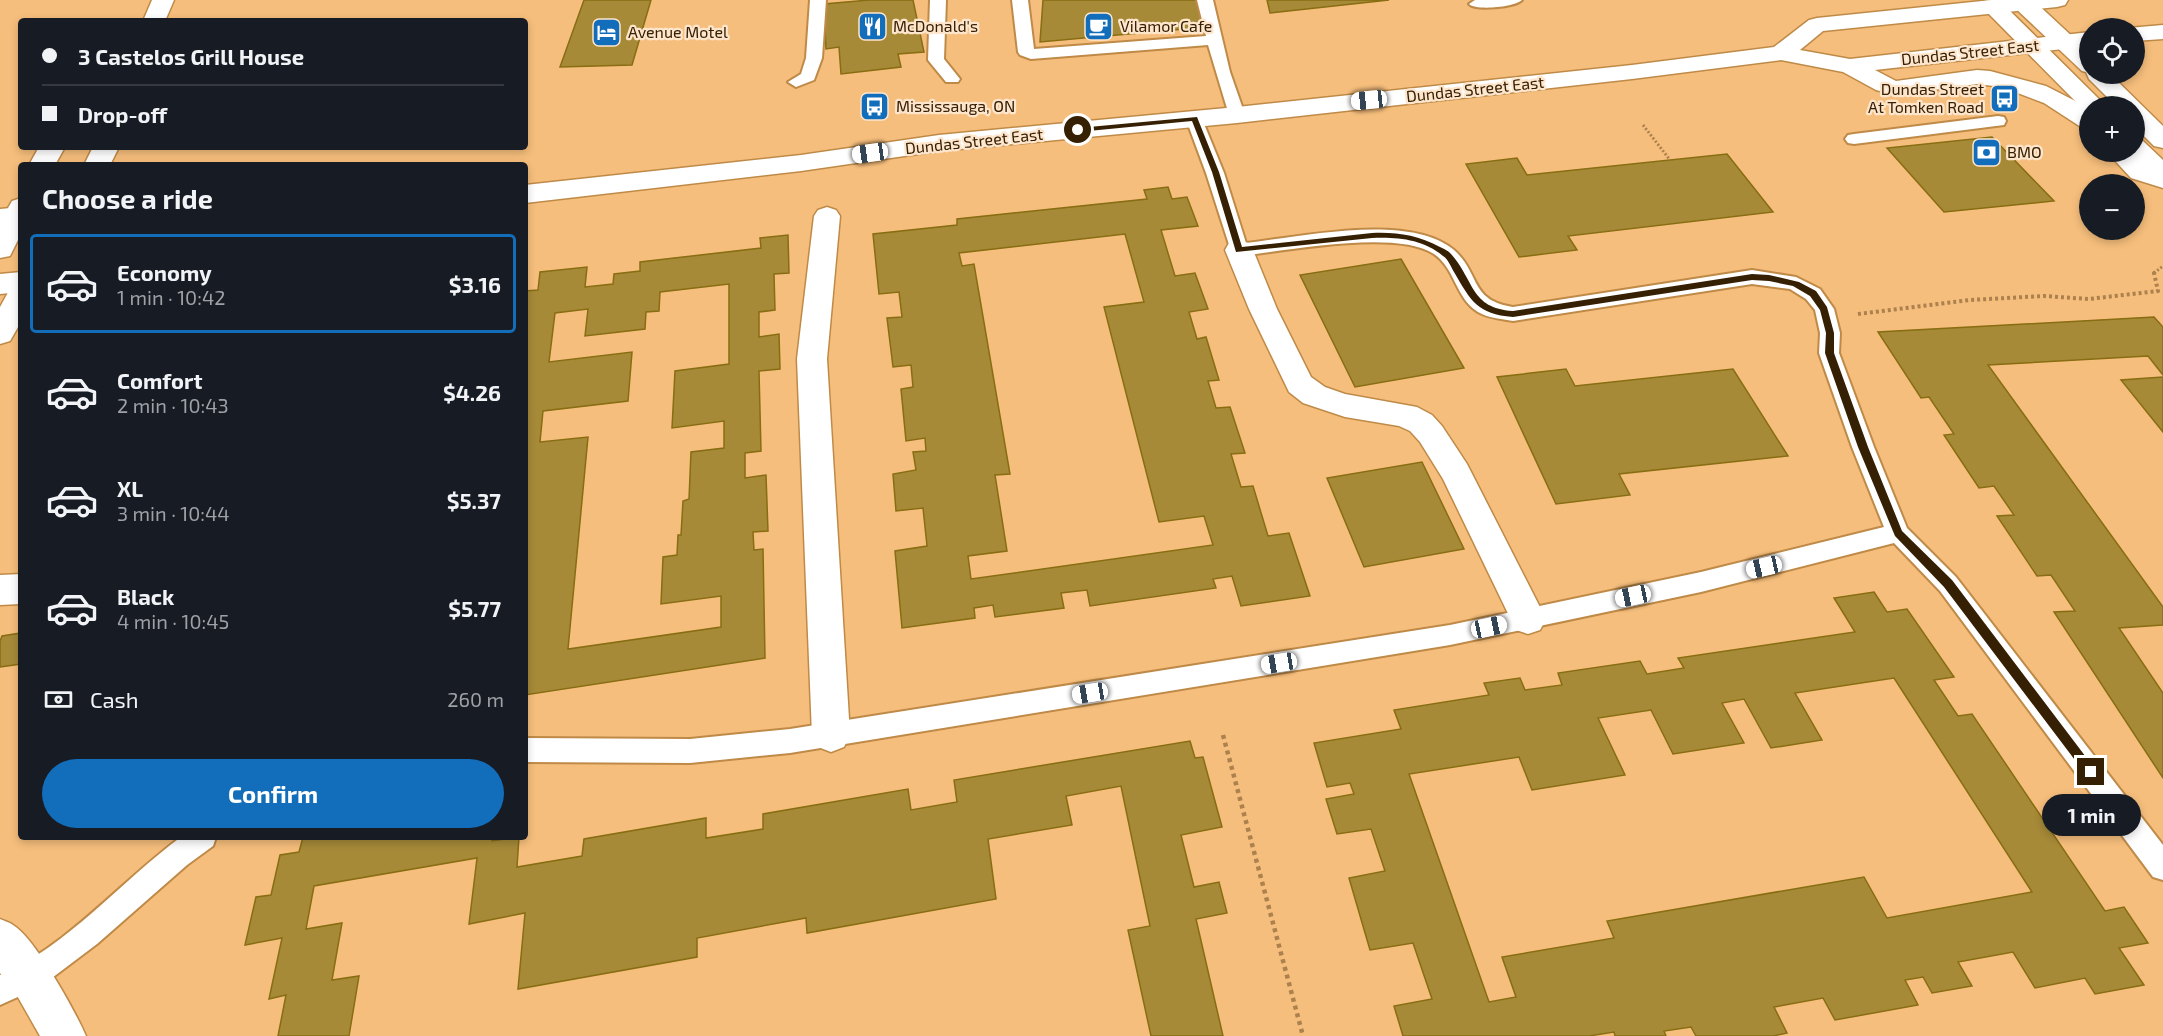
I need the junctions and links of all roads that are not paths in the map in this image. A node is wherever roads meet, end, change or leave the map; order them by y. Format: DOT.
graph roads {
  1 [pos="163,0"];
  2 [pos="818,0"];
  3 [pos="938,0"];
  4 [pos="1020,0"];
  5 [pos="1205,0"];
  6 [pos="1514,0"];
  7 [pos="2056,0"];
  8 [pos="2023,3"];
  9 [pos="1477,4"];
  10 [pos="1992,6"];
  11 [pos="154,18"];
  12 [pos="2163,32"];
  13 [pos="2145,33"];
  14 [pos="1215,40"];
  15 [pos="2079,40"];
  16 [pos="2063,42"];
  17 [pos="2032,45"];
  18 [pos="1781,53"];
  19 [pos="2079,56"];
  20 [pos="1850,66"];
  21 [pos="952,80"];
  22 [pos="796,82"];
  23 [pos="2107,84"];
  24 [pos="2084,96"];
  25 [pos="2120,96"];
  26 [pos="2079,112"];
  27 [pos="1237,115"];
  28 [pos="1194,119"];
  29 [pos="1998,121"];
  30 [pos="2145,122"];
  31 [pos="1854,139"];
  32 [pos="2163,140"];
  33 [pos="2145,158"];
  34 [pos="2129,162"];
  35 [pos="2163,175"];
  36 [pos="2163,180"];
  37 [pos="528,194"];
  38 [pos="15,214"];
  39 [pos="827,216"];
  40 [pos="0,249"];
  41 [pos="1239,250"];
  42 [pos="18,282"];
  43 [pos="0,284"];
  44 [pos="18,300"];
  45 [pos="0,334"];
  46 [pos="1898,533"];
  47 [pos="18,588"];
  48 [pos="0,590"];
  49 [pos="1528,619"];
  50 [pos="831,735"];
  51 [pos="528,750"];
  52 [pos="199,840"];
  53 [pos="2163,867"];
  54 [pos="0,940"];
  55 [pos="15,983"];
  56 [pos="64,1036"];
  1 -- 11 [label="main road"];
  2 -- 22 [label="lane"];
  3 -- 21 [label="lane"];
  4 -- 14 [label="lane"];
  5 -- 14 [label="lane"];
  6 -- 9 [label="lane"];
  7 -- 8 [label="main road"];
  8 -- 10 [label="main road"];
  8 -- 16 [label="main road"];
  10 -- 17 [label="main road"];
  10 -- 18 [label="main road"];
  12 -- 13 [label="main road"];
  14 -- 27 [label="lane"];
  15 -- 16 [label="main road, Dundas Street East"];
  16 -- 17 [label="main road, Dundas Street East"];
  16 -- 19 [label="main road"];
  17 -- 20 [label="main road, Dundas Street East"];
  17 -- 24 [label="main road"];
  18 -- 20 [label="main road, Dundas Street East"];
  18 -- 27 [label="main road, Dundas Street East"];
  20 -- 26 [label="main road"];
  23 -- 25 [label="main road"];
  27 -- 28 [label="main road, Dundas Street East"];
  28 -- 37 [label="main road, Dundas Street East"];
  28 -- 41 [label="lane"];
  29 -- 31 [label="lane"];
  30 -- 32 [label="main road"];
  33 -- 35 [label="main road"];
  34 -- 36 [label="main road"];
  38 -- 40 [label="main road"];
  39 -- 50 [label="main road"];
  41 -- 46 [label="lane"];
  41 -- 49 [label="main road"];
  42 -- 43 [label="main road"];
  44 -- 45 [label="main road"];
  46 -- 49 [label="lane"];
  46 -- 53 [label="lane"];
  47 -- 48 [label="main road"];
  49 -- 50 [label="lane"];
  50 -- 51 [label="lane"];
  52 -- 55 [label="lane"];
  54 -- 55 [label="main road"];
  55 -- 56 [label="main road"];
}
